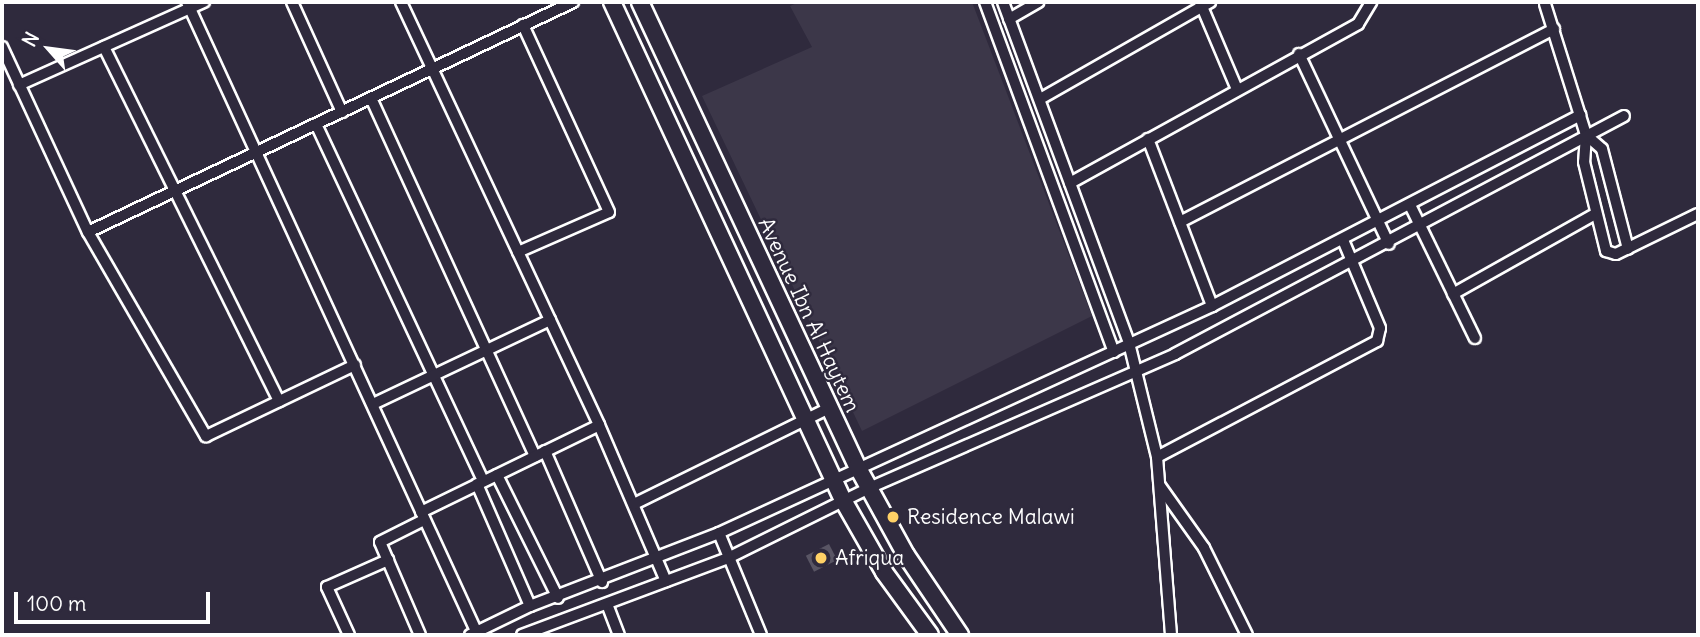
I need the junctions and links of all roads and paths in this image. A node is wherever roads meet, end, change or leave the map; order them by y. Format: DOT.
graph roads {
  1 [pos="204,2"];
  2 [pos="292,2"];
  3 [pos="401,2"];
  4 [pos="573,2"];
  5 [pos="612,2"];
  6 [pos="640,2"];
  7 [pos="985,2"];
  8 [pos="1003,2"];
  9 [pos="1039,2"];
  10 [pos="1371,2"];
  11 [pos="1204,3"];
  12 [pos="1545,4"];
  13 [pos="189,5"];
  14 [pos="1009,19"];
  15 [pos="523,25"];
  16 [pos="1554,30"];
  17 [pos="2,47"];
  18 [pos="104,47"];
  19 [pos="1299,54"];
  20 [pos="432,69"];
  21 [pos="19,85"];
  22 [pos="1237,89"];
  23 [pos="371,98"];
  24 [pos="1040,99"];
  25 [pos="342,112"];
  26 [pos="1580,115"];
  27 [pos="1623,116"];
  28 [pos="316,124"];
  29 [pos="1586,135"];
  30 [pos="1339,136"];
  31 [pos="1148,139"];
  32 [pos="258,152"];
  33 [pos="1070,183"];
  34 [pos="1612,187"];
  35 [pos="175,191"];
  36 [pos="1590,192"];
  37 [pos="1410,205"];
  38 [pos="1595,214"];
  39 [pos="1698,214"];
  40 [pos="1180,222"];
  41 [pos="1379,222"];
  42 [pos="1420,226"];
  43 [pos="88,232"];
  44 [pos="1343,240"];
  45 [pos="1389,244"];
  46 [pos="1628,248"];
  47 [pos="518,252"];
  48 [pos="1354,263"];
  49 [pos="1453,294"];
  50 [pos="1212,306"];
  51 [pos="550,320"];
  52 [pos="1475,338"];
  53 [pos="1129,343"];
  54 [pos="487,350"];
  55 [pos="1114,352"];
  56 [pos="355,365"];
  57 [pos="1135,370"];
  58 [pos="433,376"];
  59 [pos="279,401"];
  60 [pos="373,404"];
  61 [pos="829,408"];
  62 [pos="808,419"];
  63 [pos="599,425"];
  64 [pos="540,453"];
  65 [pos="1157,457"];
  66 [pos="857,466"];
  67 [pos="497,475"];
  68 [pos="832,477"];
  69 [pos="480,483"];
  70 [pos="1160,486"];
  71 [pos="869,488"];
  72 [pos="843,500"];
  73 [pos="634,504"];
  74 [pos="423,516"];
  75 [pos="719,533"];
  76 [pos="657,558"];
  77 [pos="728,558"];
  78 [pos="388,560"];
  79 [pos="666,581"];
  80 [pos="602,582"];
  81 [pos="558,598"];
  82 [pos="607,604"];
  83 [pos="530,606"];
  84 [pos="474,633"];
  85 [pos="758,634"];
  86 [pos="349,635"];
  87 [pos="420,635"];
  88 [pos="522,635"];
  89 [pos="620,635"];
  90 [pos="930,635"];
  91 [pos="960,635"];
  92 [pos="1171,635"];
  93 [pos="1247,635"];
  1 -- 13 [label="street"];
  2 -- 25 [label="street"];
  3 -- 20 [label="street"];
  4 -- 15 [label="street"];
  5 -- 62 [label="street"];
  6 -- 61 [label="street, Avenue Ibn Al Haytem"];
  7 -- 55 [label="street"];
  8 -- 14 [label="street"];
  9 -- 14 [label="street"];
  10 -- 19 [label="street"];
  11 -- 22 [label="street"];
  11 -- 24 [label="street"];
  12 -- 16 [label="street"];
  13 -- 18 [label="street"];
  13 -- 32 [label="street"];
  14 -- 24 [label="street"];
  15 -- 20 [label="street"];
  15 -- 47 [label="street"];
  16 -- 26 [label="street"];
  16 -- 30 [label="street"];
  17 -- 21 [label="street"];
  18 -- 21 [label="street"];
  18 -- 35 [label="street"];
  19 -- 22 [label="street"];
  19 -- 30 [label="street"];
  20 -- 23 [label="street"];
  20 -- 47 [label="street"];
  21 -- 43 [label="street"];
  22 -- 31 [label="street"];
  23 -- 25 [label="street"];
  23 -- 54 [label="street"];
  24 -- 33 [label="street"];
  25 -- 28 [label="street"];
  26 -- 29 [label="street"];
  26 -- 37 [label="street"];
  27 -- 29 [label="street"];
  28 -- 32 [label="street"];
  28 -- 58 [label="street"];
  29 -- 34 [label="street"];
  29 -- 36 [label="street"];
  29 -- 42 [label="street"];
  30 -- 40 [label="street"];
  30 -- 41 [label="street"];
  31 -- 33 [label="street"];
  31 -- 40 [label="street"];
  32 -- 35 [label="street"];
  32 -- 56 [label="street"];
  33 -- 53 [label="street"];
  34 -- 36 [label="street"];
  34 -- 46 [label="street"];
  35 -- 43 [label="street"];
  35 -- 59 [label="street"];
  36 -- 38 [label="street"];
  37 -- 41 [label="street"];
  37 -- 42 [label="street"];
  38 -- 46 [label="street"];
  38 -- 49 [label="street"];
  39 -- 46 [label="street"];
  40 -- 50 [label="street"];
  41 -- 44 [label="street"];
  41 -- 45 [label="street"];
  42 -- 45 [label="street"];
  42 -- 49 [label="street"];
  43 -- 59 [label="street"];
  44 -- 48 [label="street"];
  44 -- 50 [label="street"];
  45 -- 48 [label="street"];
  47 -- 51 [label="street"];
  48 -- 57 [label="street"];
  48 -- 65 [label="street"];
  49 -- 52 [label="street"];
  50 -- 53 [label="street"];
  51 -- 54 [label="street"];
  51 -- 63 [label="street"];
  53 -- 55 [label="street"];
  53 -- 57 [label="street"];
  54 -- 58 [label="street"];
  54 -- 64 [label="street"];
  55 -- 66 [label="street"];
  56 -- 59 [label="street"];
  56 -- 60 [label="street"];
  57 -- 65 [label="street"];
  57 -- 71 [label="street"];
  58 -- 60 [label="street"];
  58 -- 69 [label="street"];
  60 -- 74 [label="street"];
  61 -- 62 [label="street"];
  61 -- 66 [label="street, Avenue Ibn Al Haytem"];
  62 -- 68 [label="street"];
  62 -- 73 [label="street"];
  63 -- 64 [label="street"];
  63 -- 73 [label="street"];
  64 -- 67 [label="street"];
  64 -- 80 [label="street"];
  65 -- 70 [label="street"];
  66 -- 68 [label="street"];
  66 -- 71 [label="street, Avenue Ibn Al Haytem"];
  67 -- 69 [label="street"];
  67 -- 81 [label="street"];
  68 -- 72 [label="street"];
  68 -- 75 [label="street"];
  69 -- 74 [label="street"];
  69 -- 83 [label="street"];
  70 -- 92 [label="street"];
  70 -- 93 [label="street"];
  71 -- 72 [label="street"];
  71 -- 91 [label="street, Avenue Ibn Al Haytem"];
  72 -- 77 [label="street"];
  72 -- 90 [label="street"];
  73 -- 76 [label="street"];
  74 -- 78 [label="street"];
  74 -- 84 [label="street"];
  75 -- 76 [label="street"];
  75 -- 77 [label="street"];
  76 -- 79 [label="street"];
  76 -- 80 [label="street"];
  77 -- 79 [label="street"];
  77 -- 85 [label="street"];
  78 -- 86 [label="street"];
  78 -- 87 [label="street"];
  79 -- 82 [label="street"];
  80 -- 81 [label="street"];
  81 -- 83 [label="street"];
  82 -- 88 [label="street"];
  82 -- 89 [label="street"];
  83 -- 84 [label="street"];
}
